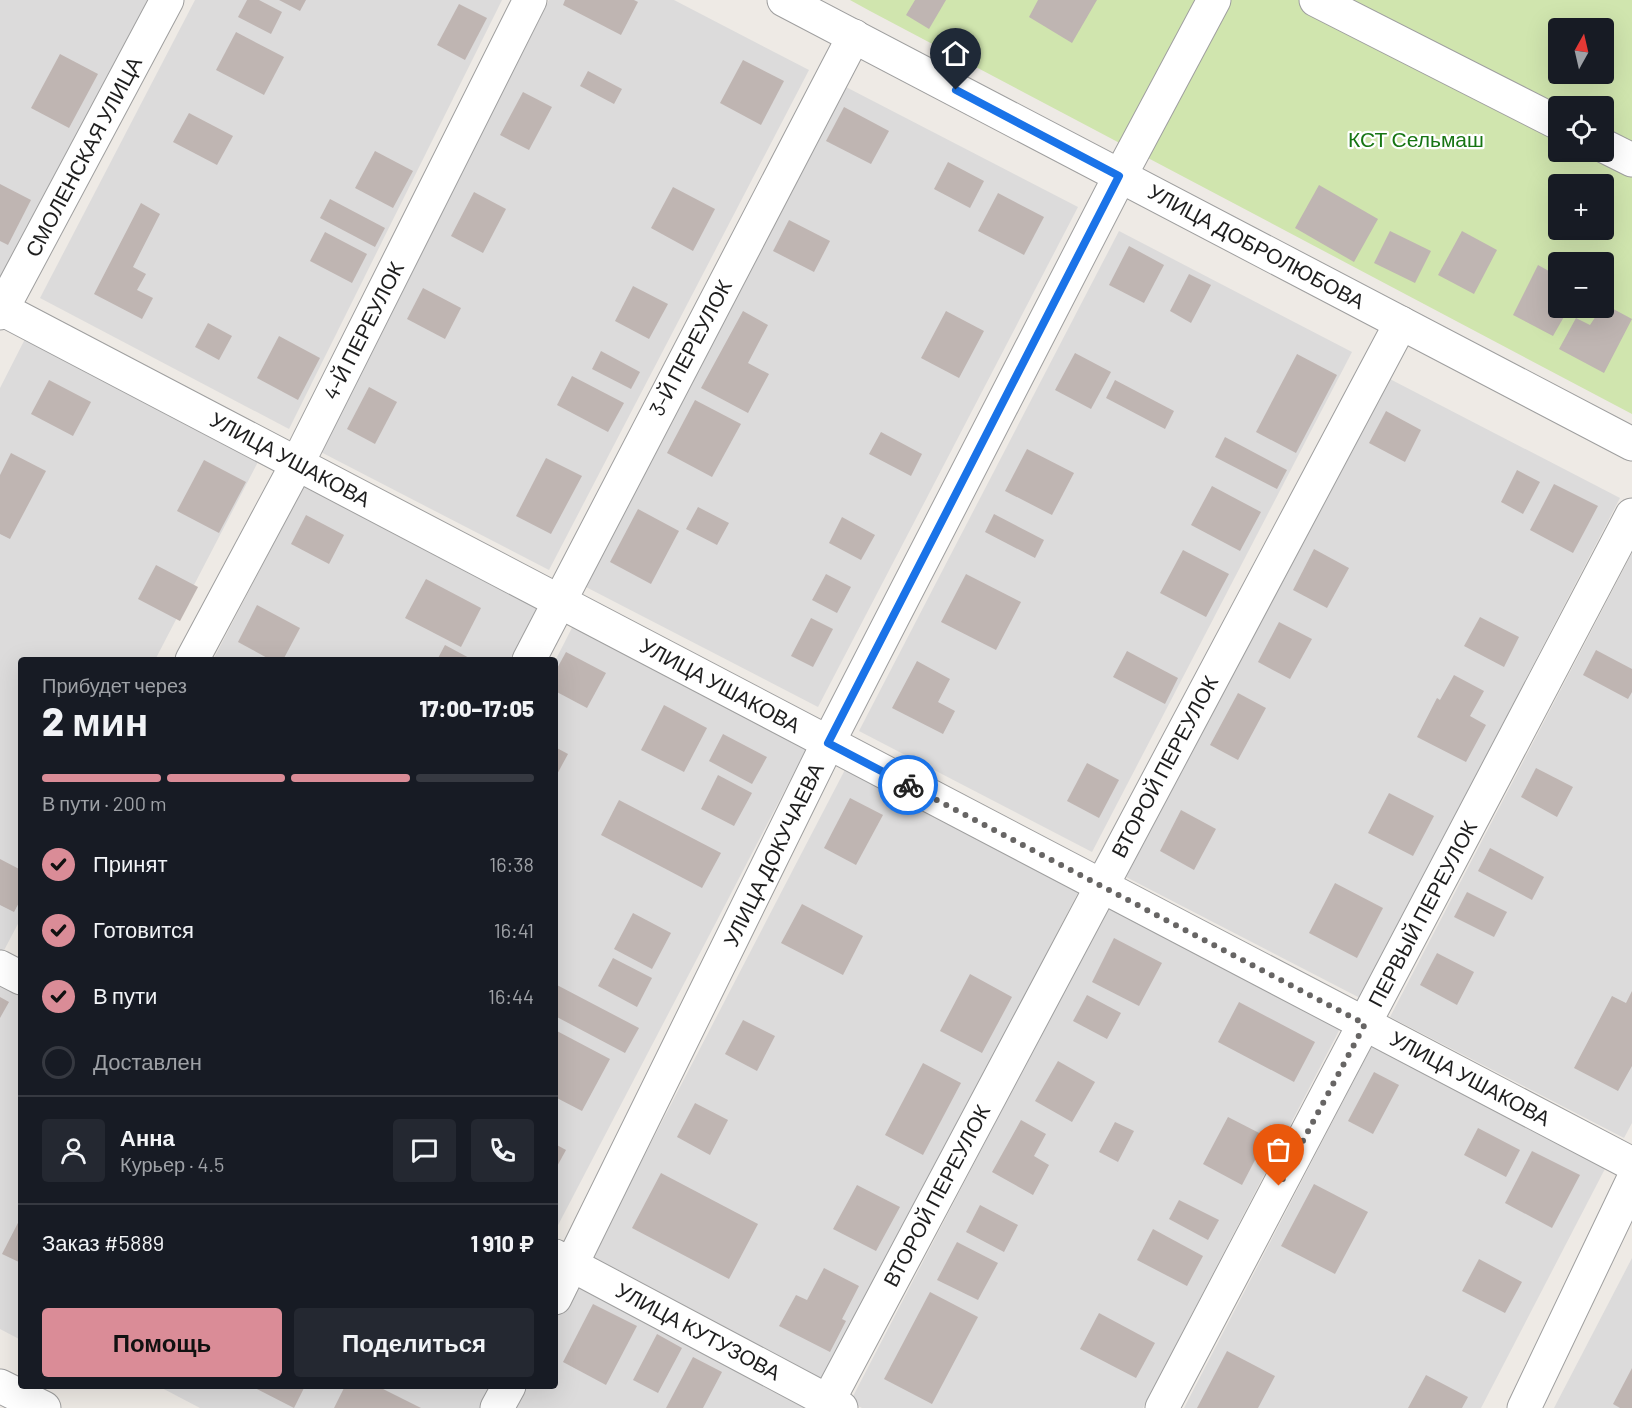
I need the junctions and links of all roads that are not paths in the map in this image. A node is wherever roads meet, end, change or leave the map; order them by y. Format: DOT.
graph roads {
  1 [pos="167,0"];
  2 [pos="530,0"];
  3 [pos="784,0"];
  4 [pos="1214,0"];
  5 [pos="1316,0"];
  6 [pos="854,36"];
  7 [pos="1548,118"];
  8 [pos="1614,151"];
  9 [pos="1632,160"];
  10 [pos="1119,176"];
  11 [pos="1,311"];
  12 [pos="1401,323"];
  13 [pos="1632,444"];
  14 [pos="297,464"];
  15 [pos="1632,515"];
  16 [pos="559,601"];
  17 [pos="194,657"];
  18 [pos="531,657"];
  19 [pos="828,743"];
  20 [pos="1102,886"];
  21 [pos="0,967"];
  22 [pos="18,976"];
  23 [pos="1365,1024"];
  24 [pos="1632,1164"];
  25 [pos="1632,1182"];
  26 [pos="564,1260"];
  27 [pos="558,1285"];
  28 [pos="0,1386"];
  29 [pos="507,1389"];
  30 [pos="835,1405"];
  31 [pos="44,1408"];
  32 [pos="497,1408"];
  33 [pos="1162,1408"];
  34 [pos="1524,1408"];
  1 -- 11 [label="street, СМОЛЕНСКАЯ УЛИЦА"];
  2 -- 14 [label="street, 4-Й ПЕРЕУЛОК"];
  3 -- 6 [label="street, УЛИЦА ДОБРОЛЮБОВА"];
  4 -- 10 [label="street, УЛИЦА ДОКУЧАЕВА"];
  5 -- 7 [label="street"];
  6 -- 10 [label="street, УЛИЦА ДОБРОЛЮБОВА"];
  6 -- 16 [label="street, 3-Й ПЕРЕУЛОК"];
  8 -- 9 [label="street"];
  10 -- 12 [label="street, УЛИЦА ДОБРОЛЮБОВА"];
  10 -- 19 [label="street, УЛИЦА ДОКУЧАЕВА"];
  11 -- 14 [label="street, УЛИЦА УШАКОВА"];
  12 -- 13 [label="street, УЛИЦА ДОБРОЛЮБОВА"];
  12 -- 20 [label="street, ВТОРОЙ ПЕРЕУЛОК"];
  14 -- 16 [label="street, УЛИЦА УШАКОВА"];
  14 -- 17 [label="street, 4-Й ПЕРЕУЛОК"];
  15 -- 23 [label="street, ПЕРВЫЙ ПЕРЕУЛОК"];
  16 -- 18 [label="street, 3-Й ПЕРЕУЛОК"];
  16 -- 19 [label="street, УЛИЦА УШАКОВА"];
  19 -- 20 [label="street, УЛИЦА УШАКОВА"];
  19 -- 26 [label="street, УЛИЦА ДОКУЧАЕВА"];
  20 -- 23 [label="street, УЛИЦА УШАКОВА"];
  20 -- 30 [label="street, ВТОРОЙ ПЕРЕУЛОК"];
  21 -- 22 [label="street"];
  23 -- 24 [label="street, УЛИЦА УШАКОВА"];
  23 -- 33 [label="street, ПЕРВЫЙ ПЕРЕУЛОК"];
  25 -- 34 [label="street"];
  26 -- 27 [label="street, УЛИЦА ДОКУЧАЕВА"];
  26 -- 30 [label="street, УЛИЦА КУТУЗОВА"];
  28 -- 31 [label="street"];
  29 -- 32 [label="street"];
}
